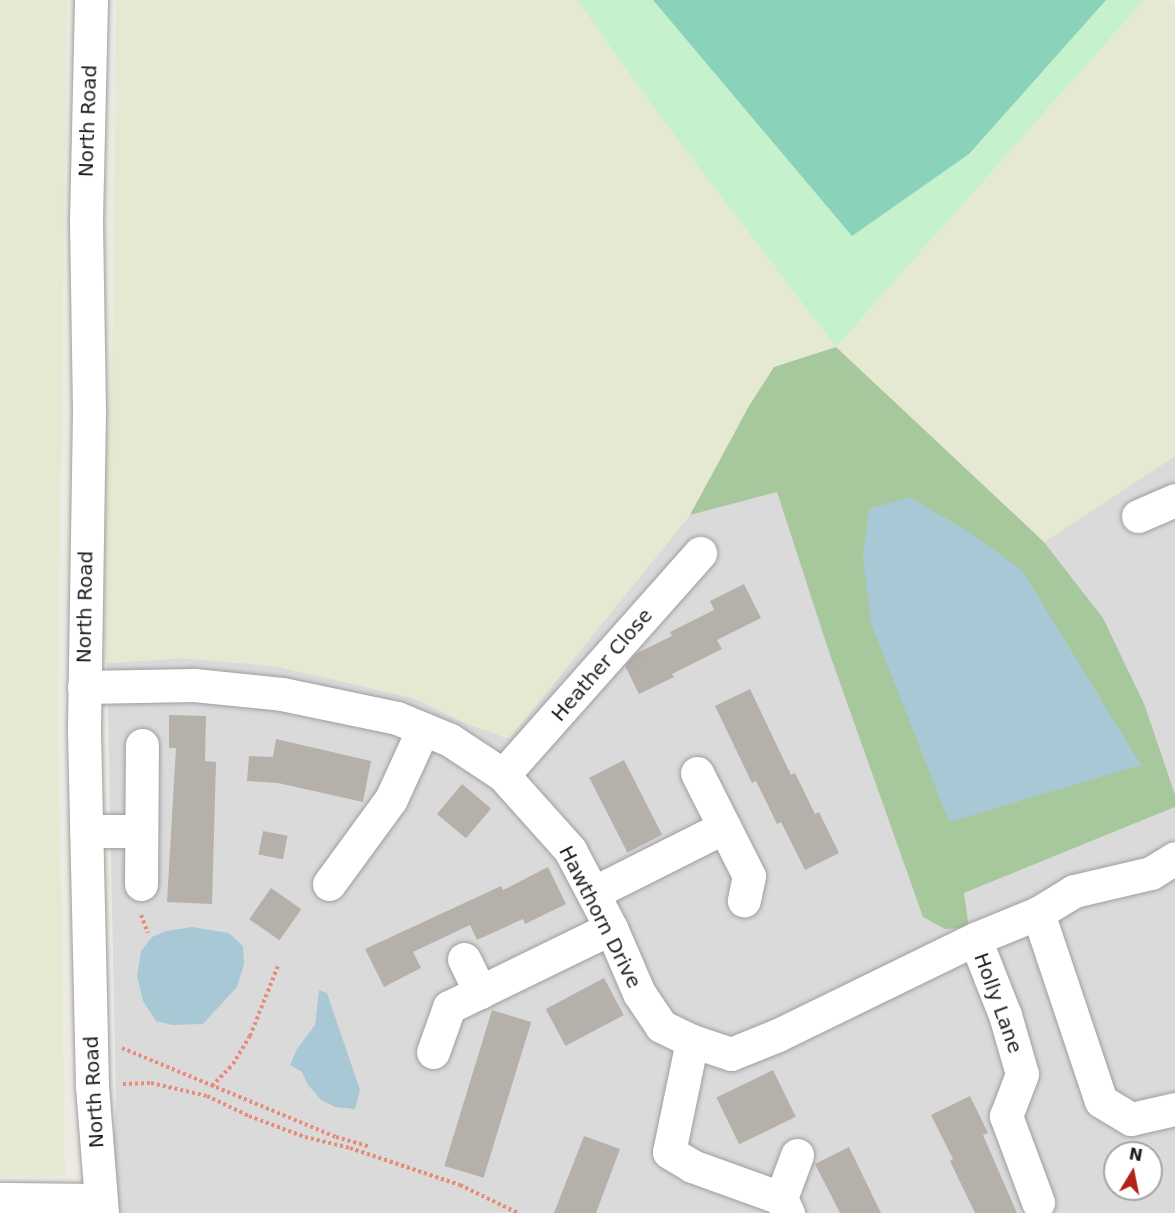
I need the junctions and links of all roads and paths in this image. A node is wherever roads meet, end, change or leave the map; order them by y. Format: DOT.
graph roads {
  1 [pos="91,0"];
  2 [pos="1175,500"];
  3 [pos="1138,516"];
  4 [pos="699,553"];
  5 [pos="84,687"];
  6 [pos="423,729"];
  7 [pos="142,745"];
  8 [pos="697,773"];
  9 [pos="503,775"];
  10 [pos="724,827"];
  11 [pos="86,831"];
  12 [pos="141,831"];
  13 [pos="1175,858"];
  14 [pos="141,884"];
  15 [pos="328,884"];
  16 [pos="593,893"];
  17 [pos="744,900"];
  18 [pos="1038,913"];
  19 [pos="611,928"];
  20 [pos="975,939"];
  21 [pos="464,959"];
  22 [pos="278,966"];
  23 [pos="480,992"];
  24 [pos="692,1041"];
  25 [pos="91,1045"];
  26 [pos="433,1052"];
  27 [pos="92,1086"];
  28 [pos="212,1086"];
  29 [pos="1175,1109"];
  30 [pos="371,1147"];
  31 [pos="797,1155"];
  32 [pos="0,1199"];
  33 [pos="1038,1202"];
  34 [pos="784,1205"];
  35 [pos="101,1207"];
  36 [pos="518,1213"];
  1 -- 5 [label="street, North Road"];
  2 -- 3 [label="street"];
  4 -- 9 [label="street, Heather Close"];
  5 -- 6 [label="street, Hawthorn Drive"];
  5 -- 11 [label="street, North Road"];
  6 -- 9 [label="street, Hawthorn Drive"];
  6 -- 15 [label="street"];
  7 -- 12 [label="street"];
  8 -- 10 [label="street"];
  9 -- 16 [label="street, Hawthorn Drive"];
  10 -- 16 [label="street"];
  10 -- 17 [label="street"];
  11 -- 12 [label="street"];
  11 -- 25 [label="street, North Road"];
  12 -- 14 [label="street"];
  13 -- 18 [label="street, Hawthorn Drive"];
  16 -- 19 [label="street, Hawthorn Drive"];
  18 -- 20 [label="street, Hawthorn Drive"];
  18 -- 29 [label="street"];
  19 -- 23 [label="street"];
  19 -- 24 [label="street, Hawthorn Drive"];
  20 -- 24 [label="street, Hawthorn Drive"];
  20 -- 33 [label="street, Holly Lane"];
  21 -- 23 [label="street"];
  22 -- 28 [label="path"];
  23 -- 26 [label="street"];
  24 -- 34 [label="street"];
  25 -- 27 [label="street, North Road"];
  25 -- 28 [label="path"];
  27 -- 35 [label="street, North Road"];
  27 -- 36 [label="path"];
  28 -- 30 [label="path"];
  31 -- 34 [label="street"];
  32 -- 35 [label="street"];
}
